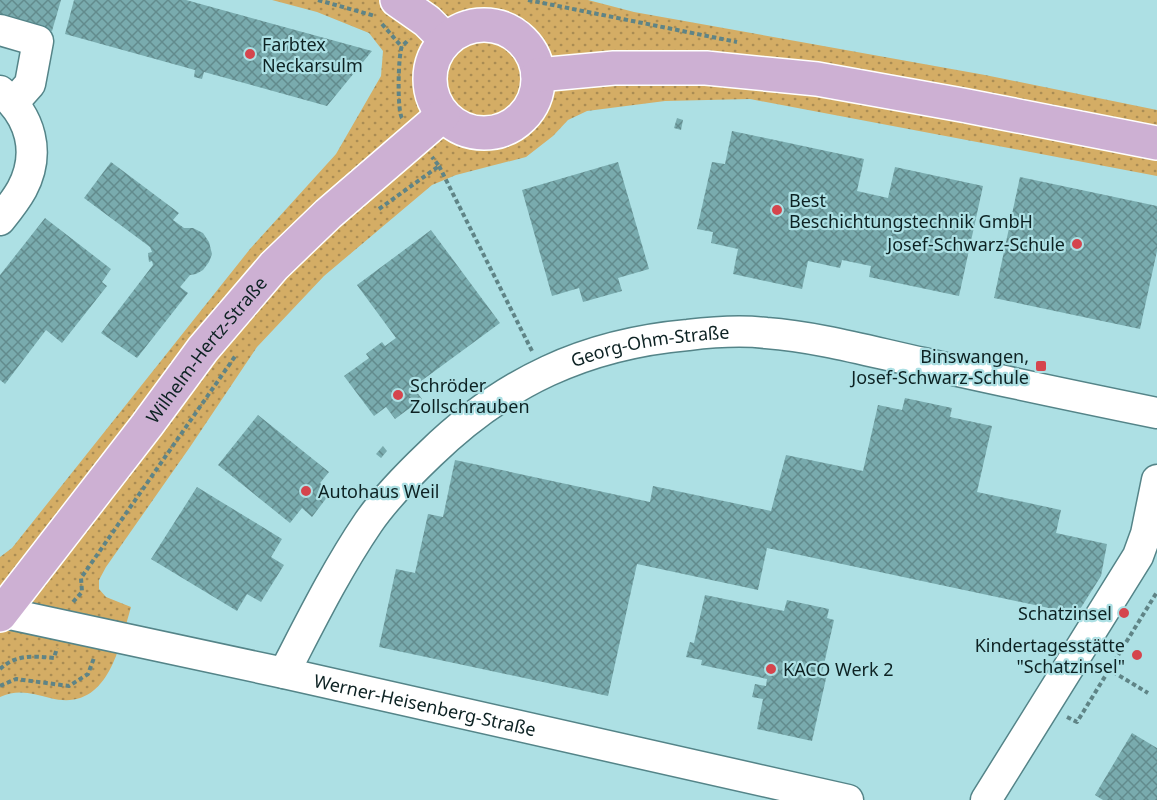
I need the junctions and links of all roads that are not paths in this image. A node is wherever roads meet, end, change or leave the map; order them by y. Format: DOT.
graph roads {
  1 [pos="397,0"];
  2 [pos="0,30"];
  3 [pos="436,30"];
  4 [pos="538,75"];
  5 [pos="7,97"];
  6 [pos="443,115"];
  7 [pos="1157,143"];
  8 [pos="0,220"];
  9 [pos="1157,413"];
  10 [pos="1157,480"];
  11 [pos="1,613"];
  12 [pos="284,673"];
  13 [pos="848,800"];
  14 [pos="986,800"];
  1 -- 3 [label="main road"];
  2 -- 5 [label="street"];
  3 -- 4 [label="main road"];
  3 -- 6 [label="main road"];
  4 -- 6 [label="main road"];
  4 -- 7 [label="main road"];
  5 -- 8 [label="street"];
  6 -- 11 [label="main road, Wilhelm-Hertz-Straße"];
  9 -- 12 [label="street, Georg-Ohm-Straße"];
  10 -- 14 [label="street"];
  11 -- 12 [label="street, Werner-Heisenberg-Straße"];
  12 -- 13 [label="street, Werner-Heisenberg-Straße"];
}
